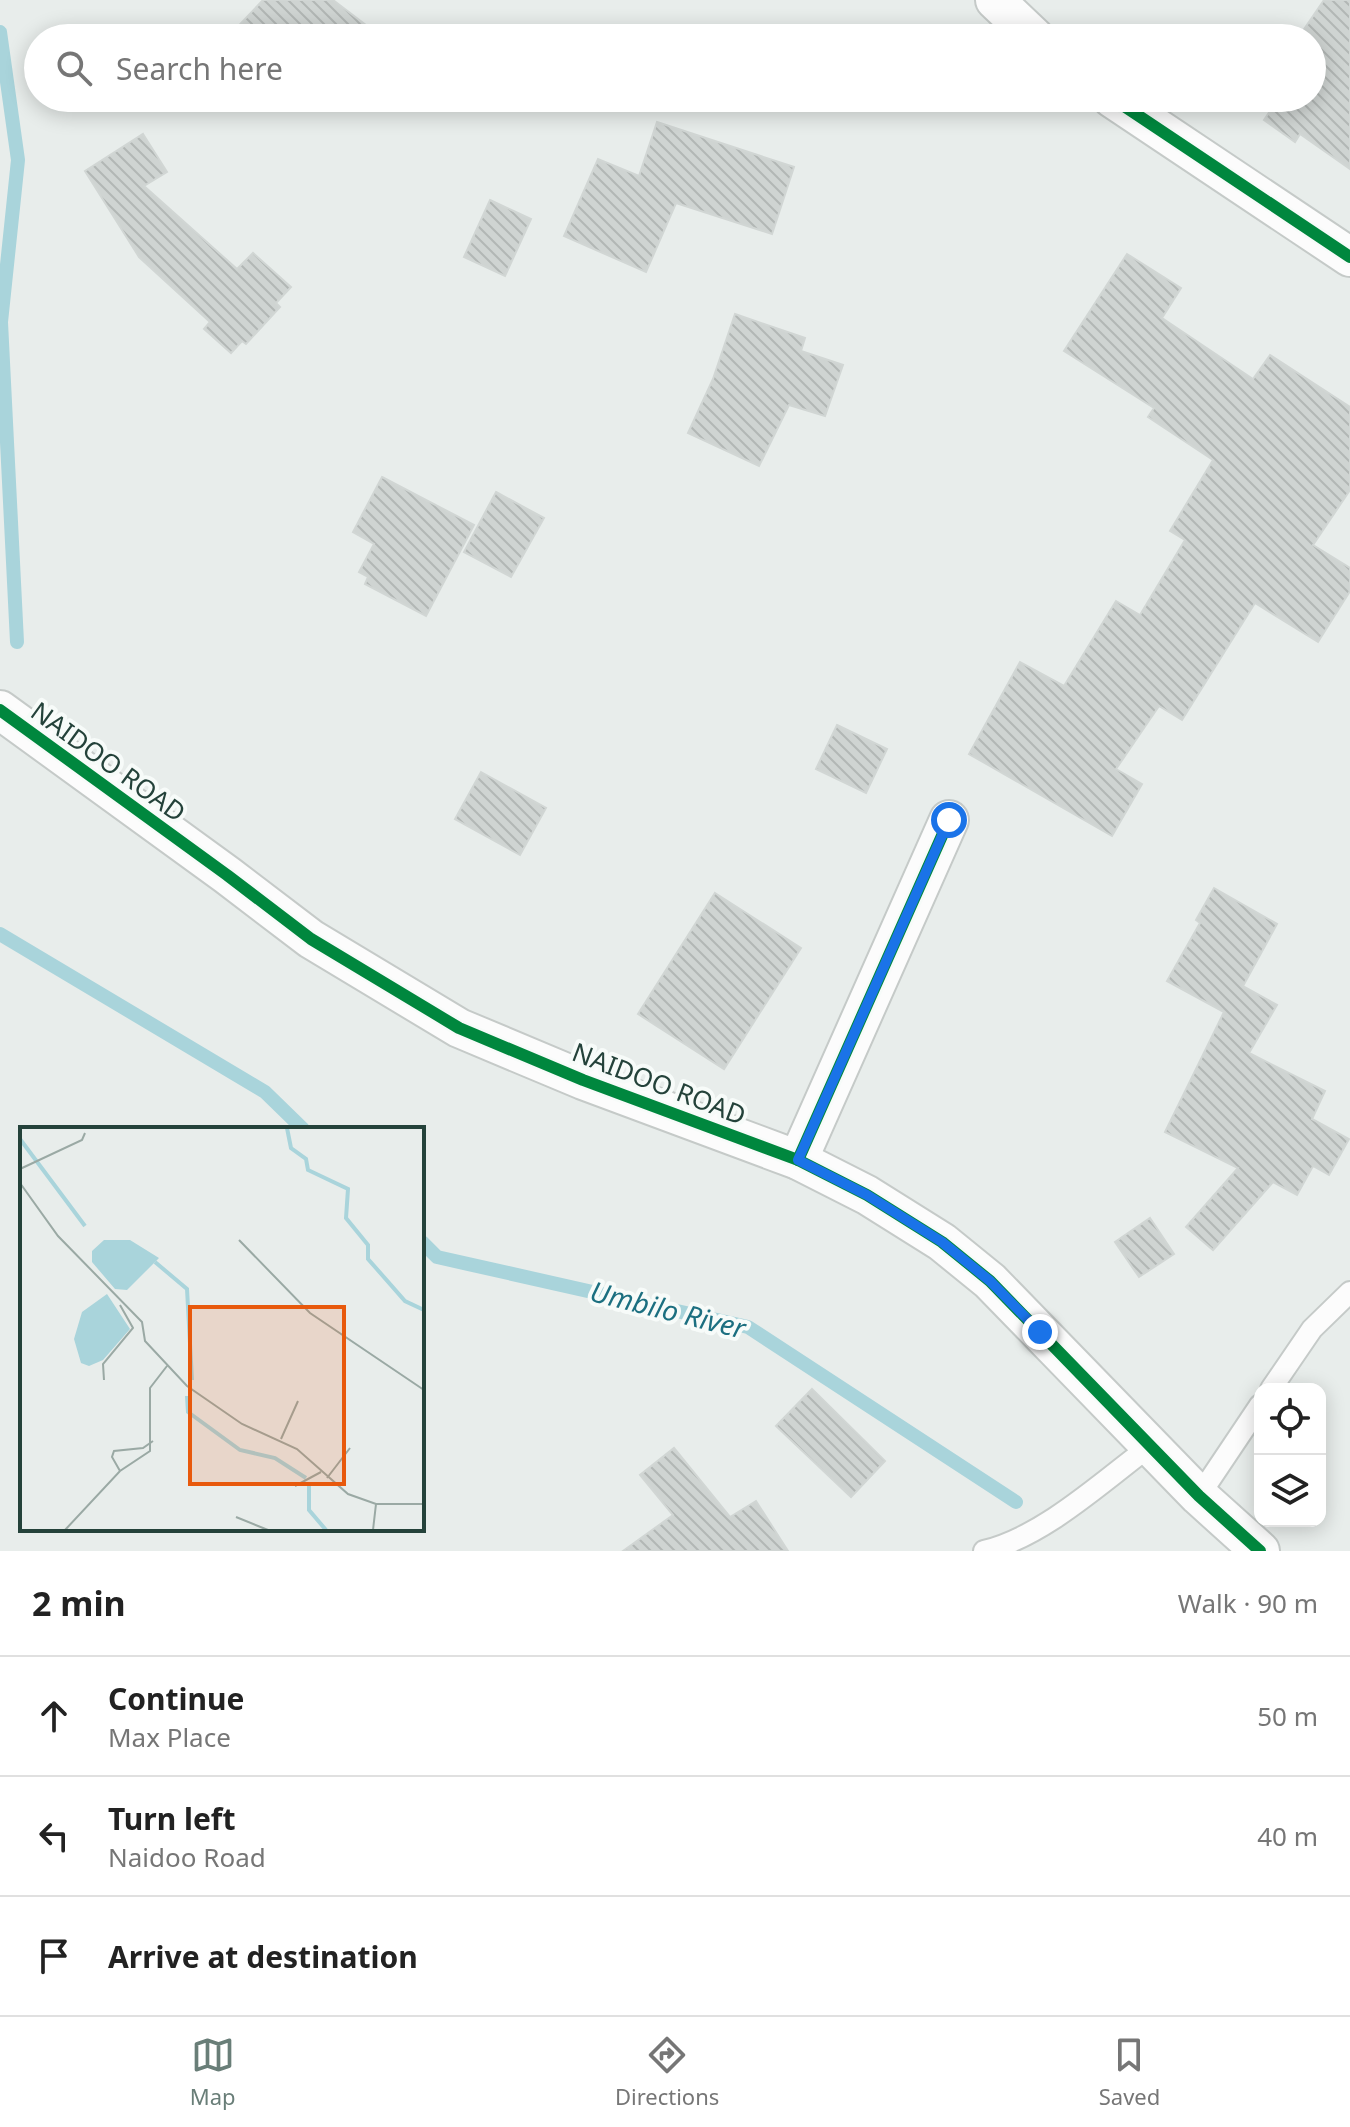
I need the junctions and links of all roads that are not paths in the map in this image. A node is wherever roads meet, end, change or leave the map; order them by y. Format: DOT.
graph roads {
  1 [pos="995,0"];
  2 [pos="1020,24"];
  3 [pos="1133,112"];
  4 [pos="1350,257"];
  5 [pos="0,710"];
  6 [pos="949,820"];
  7 [pos="798,1160"];
  8 [pos="1350,1292"];
  9 [pos="1275,1383"];
  10 [pos="1254,1414"];
  11 [pos="1150,1446"];
  12 [pos="1199,1496"];
  13 [pos="984,1551"];
  14 [pos="1260,1551"];
  1 -- 2 [label="street"];
  3 -- 4 [label="street"];
  5 -- 7 [label="street, NAIDOO ROAD"];
  6 -- 7 [label="street"];
  7 -- 11 [label="street, NAIDOO ROAD"];
  8 -- 9 [label="lane"];
  10 -- 12 [label="lane"];
  11 -- 12 [label="street, NAIDOO ROAD"];
  11 -- 13 [label="lane"];
  12 -- 14 [label="street, NAIDOO ROAD"];
}
